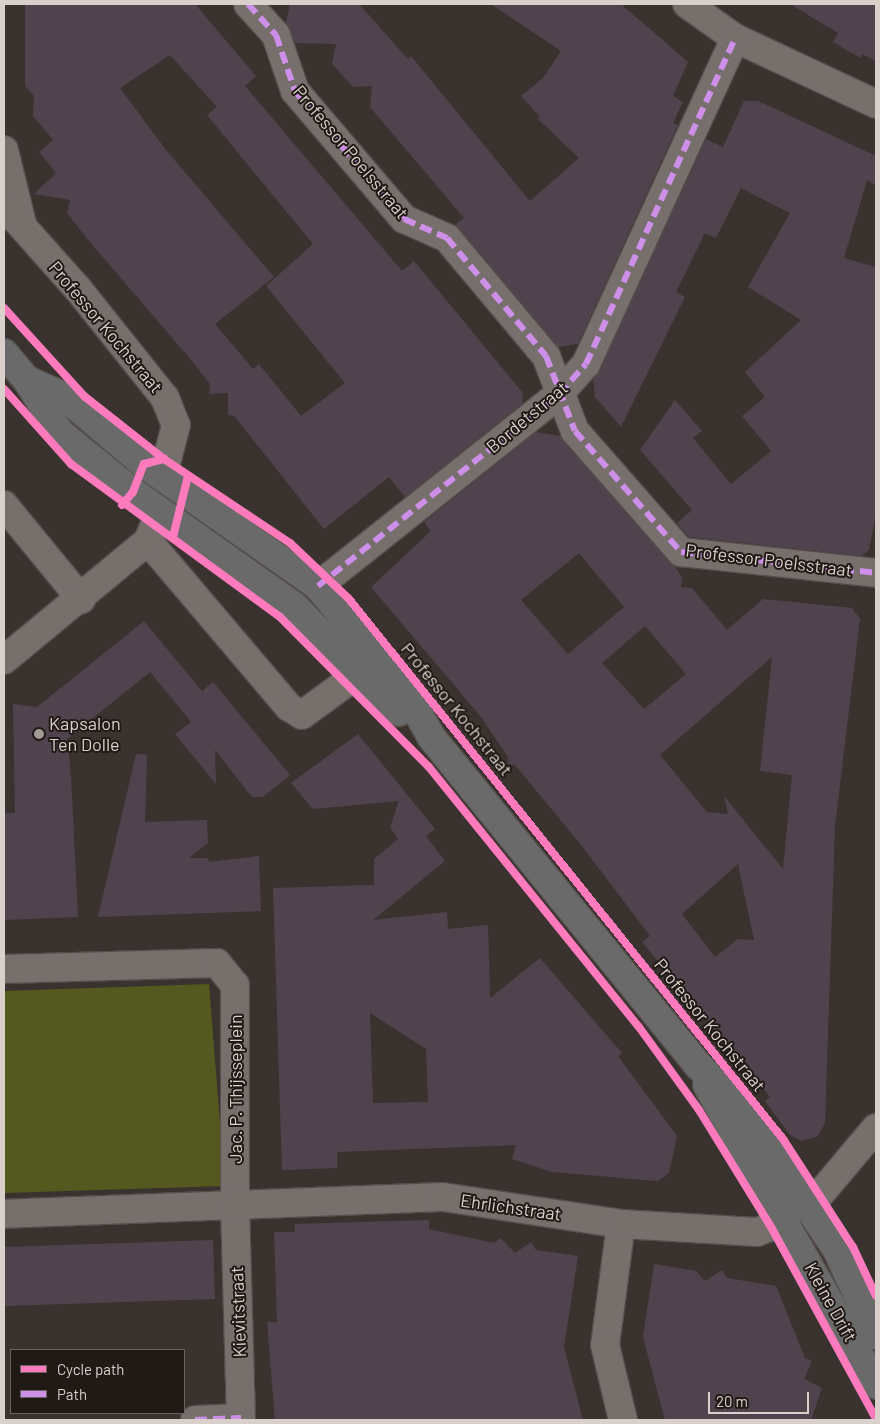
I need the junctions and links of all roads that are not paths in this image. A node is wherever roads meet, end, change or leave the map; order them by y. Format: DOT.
graph roads {
  1 [pos="248,4"];
  2 [pos="687,4"];
  3 [pos="735,38"];
  4 [pos="876,104"];
  5 [pos="4,150"];
  6 [pos="4,206"];
  7 [pos="23,230"];
  8 [pos="4,353"];
  9 [pos="27,380"];
  10 [pos="559,394"];
  11 [pos="163,475"];
  12 [pos="4,506"];
  13 [pos="156,507"];
  14 [pos="148,541"];
  15 [pos="876,573"];
  16 [pos="318,586"];
  17 [pos="80,599"];
  18 [pos="4,660"];
  19 [pos="362,671"];
  20 [pos="432,738"];
  21 [pos="4,969"];
  22 [pos="698,1065"];
  23 [pos="876,1128"];
  24 [pos="235,1205"];
  25 [pos="810,1206"];
  26 [pos="4,1214"];
  27 [pos="786,1221"];
  28 [pos="621,1224"];
  29 [pos="876,1335"];
  30 [pos="876,1386"];
  31 [pos="241,1419"];
  32 [pos="195,1420"];
  33 [pos="623,1420"];
  1 -- 10 [label="street, Professor Poelsstraat"];
  2 -- 3 [label="street"];
  3 -- 4 [label="street"];
  3 -- 10 [label="street, Bordetstraat"];
  5 -- 7 [label="street, Professor Kochstraat"];
  6 -- 7 [label="street, Professor Kochstraat"];
  7 -- 11 [label="street, Professor Kochstraat"];
  8 -- 9 [label="main road, Professor Kochstraat"];
  9 -- 11 [label="main road, Professor Kochstraat"];
  9 -- 13 [label="main road, Professor Kochstraat"];
  10 -- 15 [label="street, Professor Poelsstraat"];
  10 -- 16 [label="street, Bordetstraat"];
  11 -- 16 [label="main road, Professor Kochstraat"];
  12 -- 17 [label="street"];
  13 -- 14 [label="street"];
  13 -- 19 [label="main road, Professor Kochstraat"];
  14 -- 17 [label="street"];
  14 -- 19 [label="street"];
  16 -- 20 [label="main road, Professor Kochstraat"];
  17 -- 18 [label="street"];
  19 -- 20 [label="main road, Professor Kochstraat"];
  20 -- 22 [label="main road, Professor Kochstraat"];
  21 -- 24 [label="street, Jac. P. Thijsseplein"];
  22 -- 25 [label="main road, Professor Kochstraat"];
  22 -- 27 [label="main road, Professor Kochstraat"];
  23 -- 25 [label="street"];
  24 -- 26 [label="street"];
  24 -- 28 [label="street, Ehrlichstraat"];
  24 -- 31 [label="street, Kievitstraat"];
  25 -- 29 [label="main road, Kleine Drift"];
  27 -- 28 [label="street, Ehrlichstraat"];
  27 -- 30 [label="main road, Kleine Drift"];
  28 -- 33 [label="street"];
  31 -- 32 [label="street"];
}
